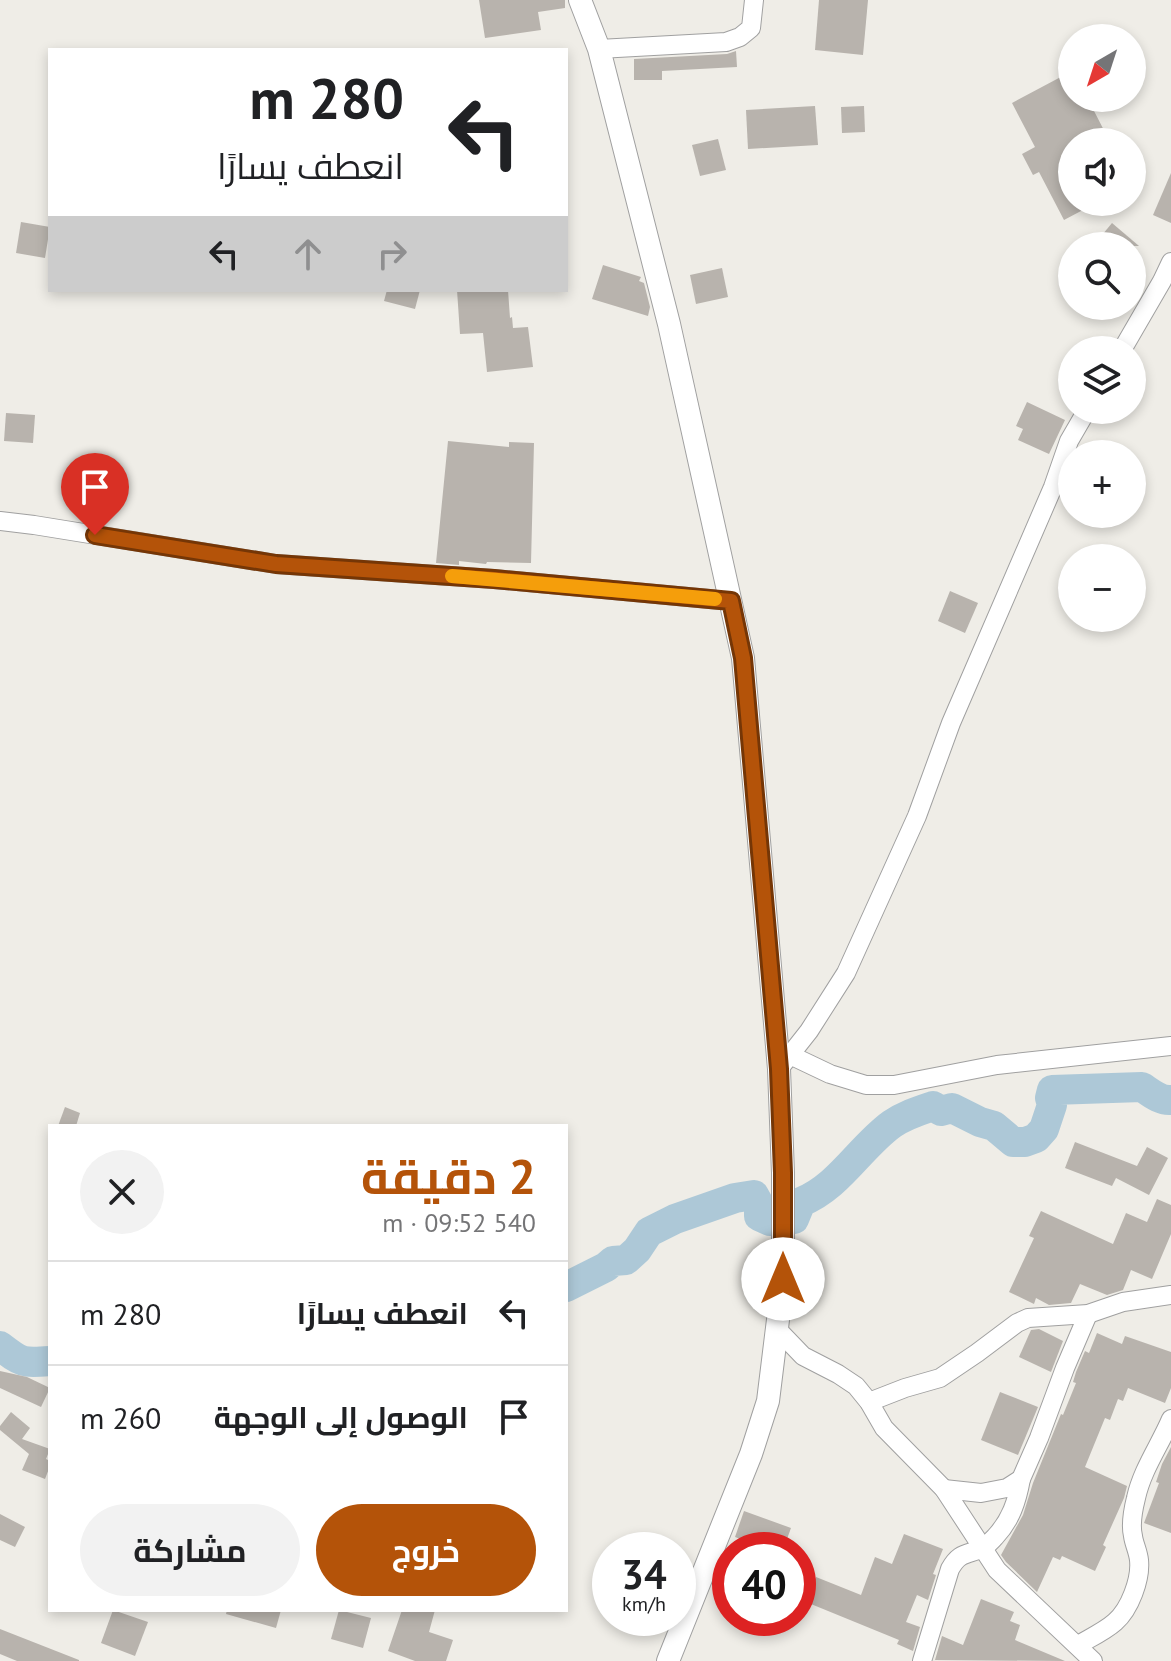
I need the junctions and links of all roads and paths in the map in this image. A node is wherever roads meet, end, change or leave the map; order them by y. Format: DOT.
graph roads {
  1 [pos="580,0"];
  2 [pos="754,0"];
  3 [pos="599,49"];
  4 [pos="1171,262"];
  5 [pos="1130,336"];
  6 [pos="1079,424"];
  7 [pos="0,521"];
  8 [pos="731,601"];
  9 [pos="1171,1046"];
  10 [pos="785,1062"];
  11 [pos="1171,1295"];
  12 [pos="1088,1314"];
  13 [pos="777,1329"];
  14 [pos="869,1402"];
  15 [pos="1171,1419"];
  16 [pos="1021,1479"];
  17 [pos="944,1489"];
  18 [pos="984,1548"];
  19 [pos="1084,1654"];
  20 [pos="668,1661"];
  21 [pos="922,1661"];
  1 -- 3 [label="street"];
  2 -- 3 [label="street"];
  3 -- 8 [label="street"];
  4 -- 5 [label="street"];
  6 -- 10 [label="street"];
  7 -- 8 [label="street"];
  8 -- 10 [label="street"];
  9 -- 10 [label="street"];
  10 -- 13 [label="street"];
  11 -- 12 [label="street"];
  12 -- 14 [label="street"];
  12 -- 16 [label="street"];
  13 -- 14 [label="street"];
  13 -- 20 [label="street"];
  14 -- 17 [label="street"];
  15 -- 19 [label="street"];
  16 -- 17 [label="street"];
  16 -- 18 [label="street"];
  17 -- 18 [label="street"];
  18 -- 19 [label="street"];
  18 -- 21 [label="street"];
}
